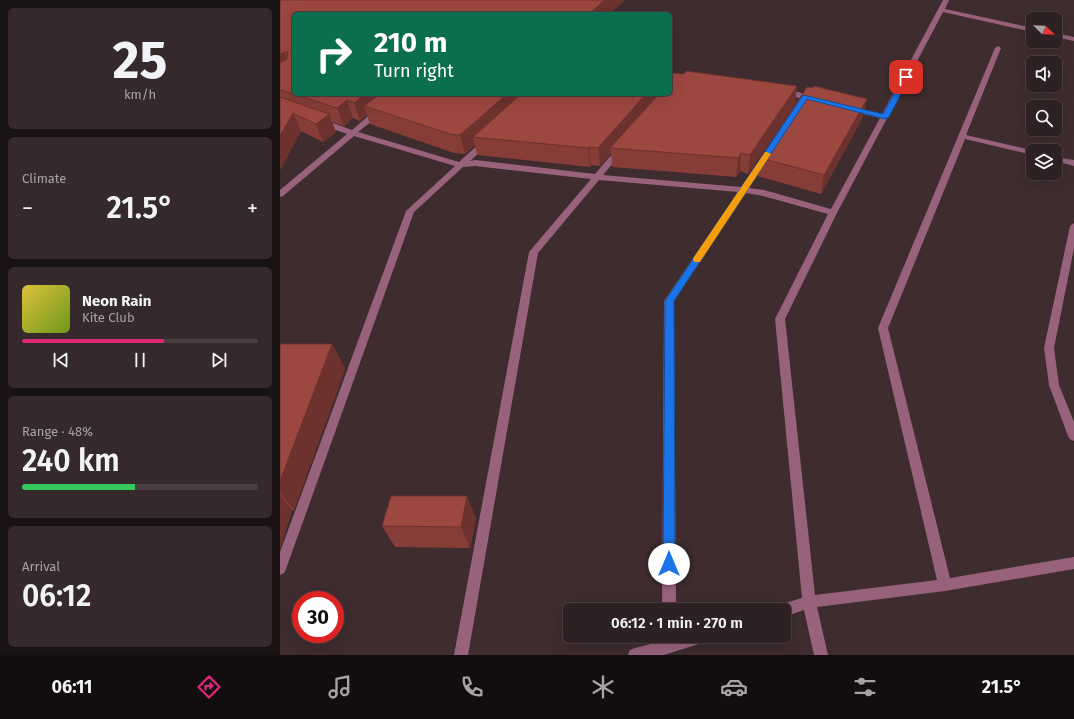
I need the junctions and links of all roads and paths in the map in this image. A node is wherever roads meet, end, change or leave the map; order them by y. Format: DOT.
graph roads {
  1 [pos="946,0"];
  2 [pos="942,10"];
  3 [pos="1026,28"];
  4 [pos="1062,36"];
  5 [pos="1074,39"];
  6 [pos="998,48"];
  7 [pos="774,88"];
  8 [pos="820,100"];
  9 [pos="849,108"];
  10 [pos="383,109"];
  11 [pos="885,117"];
  12 [pos="316,120"];
  13 [pos="352,133"];
  14 [pos="493,135"];
  15 [pos="962,136"];
  16 [pos="627,141"];
  17 [pos="774,143"];
  18 [pos="1026,151"];
  19 [pos="1062,160"];
  20 [pos="1074,163"];
  21 [pos="460,165"];
  22 [pos="597,177"];
  23 [pos="744,190"];
  24 [pos="280,194"];
  25 [pos="833,213"];
  26 [pos="1074,226"];
  27 [pos="1074,436"];
  28 [pos="1074,563"];
  29 [pos="280,569"];
  30 [pos="945,584"];
  31 [pos="809,602"];
  32 [pos="669,603"];
  33 [pos="791,608"];
  34 [pos="664,643"];
  35 [pos="461,655"];
  36 [pos="635,655"];
  37 [pos="821,655"];
  1 -- 2 [label="street"];
  2 -- 3 [label="street"];
  2 -- 11 [label="street"];
  4 -- 5 [label="street"];
  6 -- 15 [label="street"];
  7 -- 8 [label="street"];
  9 -- 11 [label="street"];
  10 -- 13 [label="street"];
  11 -- 25 [label="street"];
  12 -- 13 [label="street"];
  13 -- 21 [label="street"];
  13 -- 24 [label="street"];
  14 -- 21 [label="street"];
  15 -- 18 [label="street"];
  15 -- 30 [label="street"];
  16 -- 22 [label="street"];
  17 -- 23 [label="street"];
  19 -- 20 [label="street"];
  21 -- 22 [label="street"];
  21 -- 29 [label="street"];
  22 -- 23 [label="street"];
  22 -- 35 [label="street"];
  23 -- 25 [label="street"];
  23 -- 32 [label="street"];
  25 -- 31 [label="street"];
  26 -- 27 [label="street"];
  28 -- 30 [label="street"];
  30 -- 31 [label="street"];
  31 -- 33 [label="street"];
  31 -- 37 [label="street"];
  34 -- 36 [label="street"];
}
